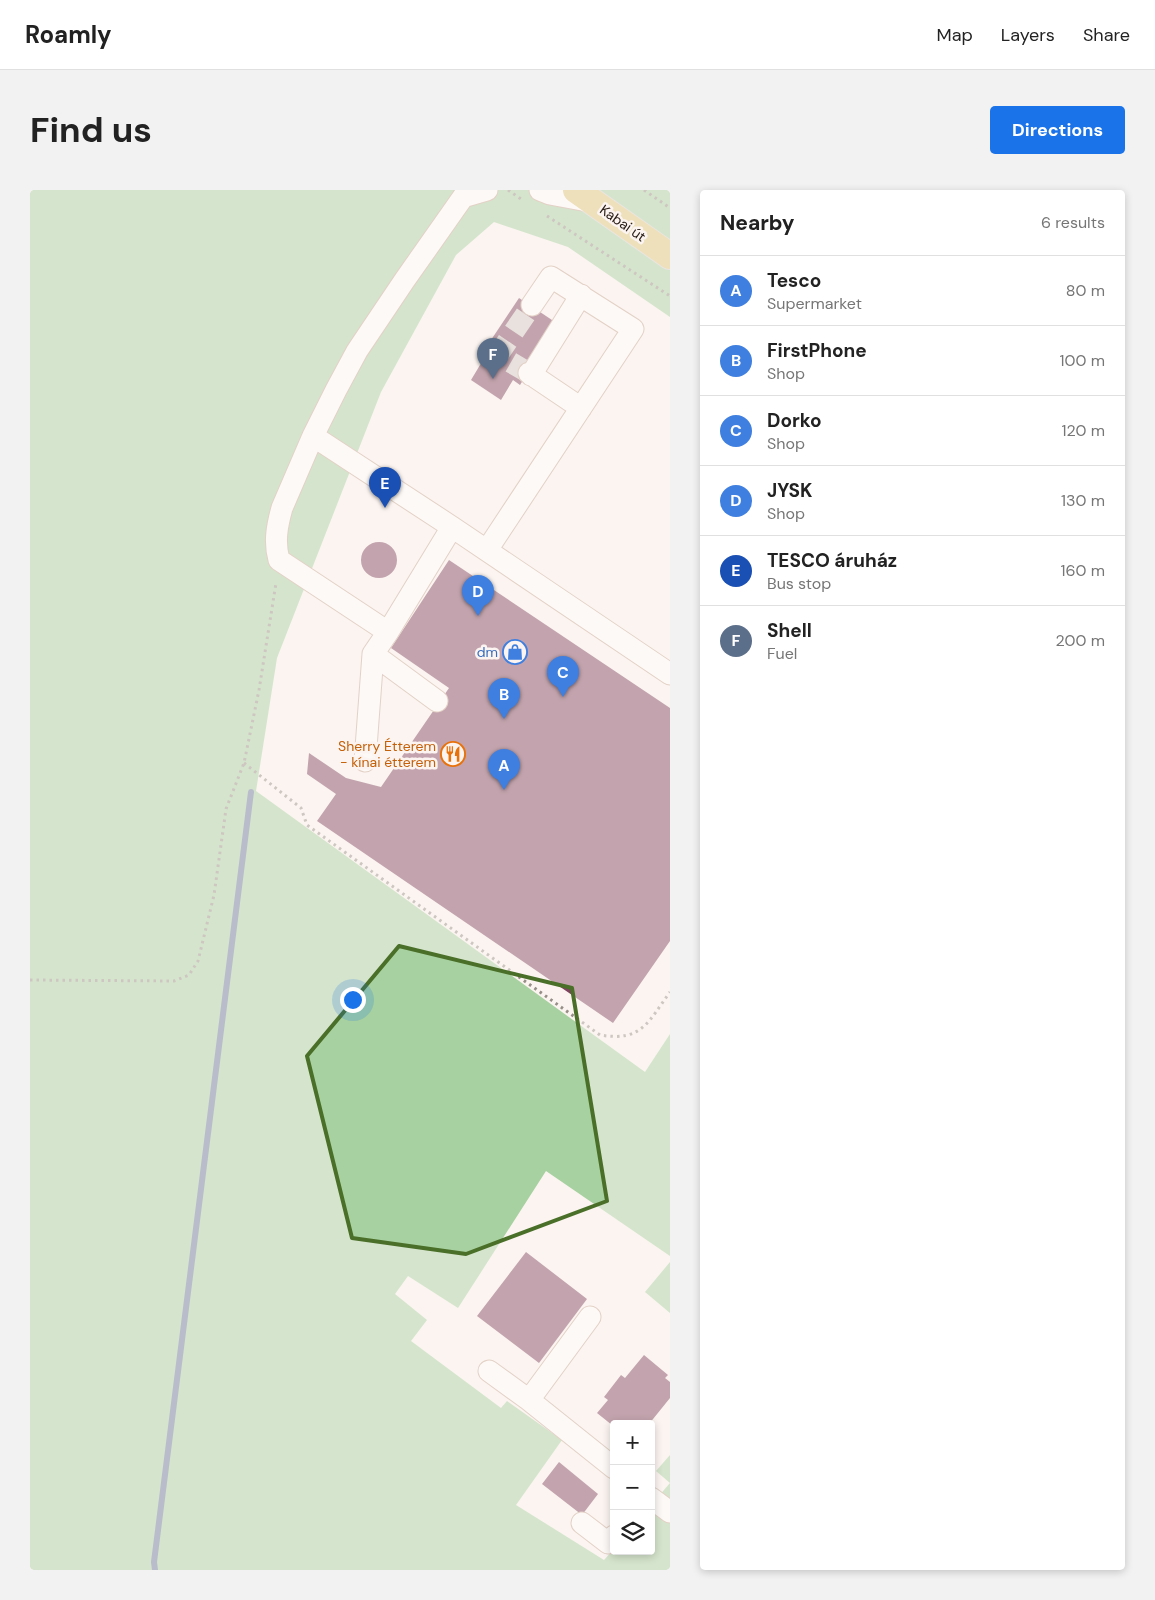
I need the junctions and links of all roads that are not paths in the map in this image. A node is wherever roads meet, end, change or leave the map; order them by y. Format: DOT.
graph roads {
  1 [pos="487,190"];
  2 [pos="465,192"];
  3 [pos="532,195"];
  4 [pos="592,198"];
  5 [pos="670,256"];
  6 [pos="581,295"];
  7 [pos="532,305"];
  8 [pos="581,408"];
  9 [pos="313,436"];
  10 [pos="452,527"];
  11 [pos="487,550"];
  12 [pos="388,632"];
  13 [pos="372,654"];
  14 [pos="670,674"];
  15 [pos="436,701"];
  16 [pos="365,761"];
  17 [pos="590,1317"];
  18 [pos="489,1371"];
  19 [pos="528,1400"];
  20 [pos="610,1465"];
  21 [pos="655,1501"];
  22 [pos="670,1512"];
  23 [pos="582,1523"];
  24 [pos="610,1541"];
  1 -- 2 [label="street"];
  2 -- 9 [label="street"];
  3 -- 4 [label="street"];
  4 -- 5 [label="main road, Kabai út"];
  6 -- 7 [label="street"];
  6 -- 8 [label="street"];
  6 -- 8 [label="street"];
  8 -- 11 [label="street"];
  9 -- 10 [label="street"];
  9 -- 12 [label="street"];
  10 -- 11 [label="street"];
  10 -- 12 [label="street"];
  11 -- 14 [label="street"];
  12 -- 13 [label="street"];
  13 -- 15 [label="street"];
  13 -- 16 [label="street"];
  17 -- 19 [label="street"];
  18 -- 19 [label="street"];
  19 -- 20 [label="street"];
  21 -- 22 [label="street"];
  23 -- 24 [label="street"];
}
